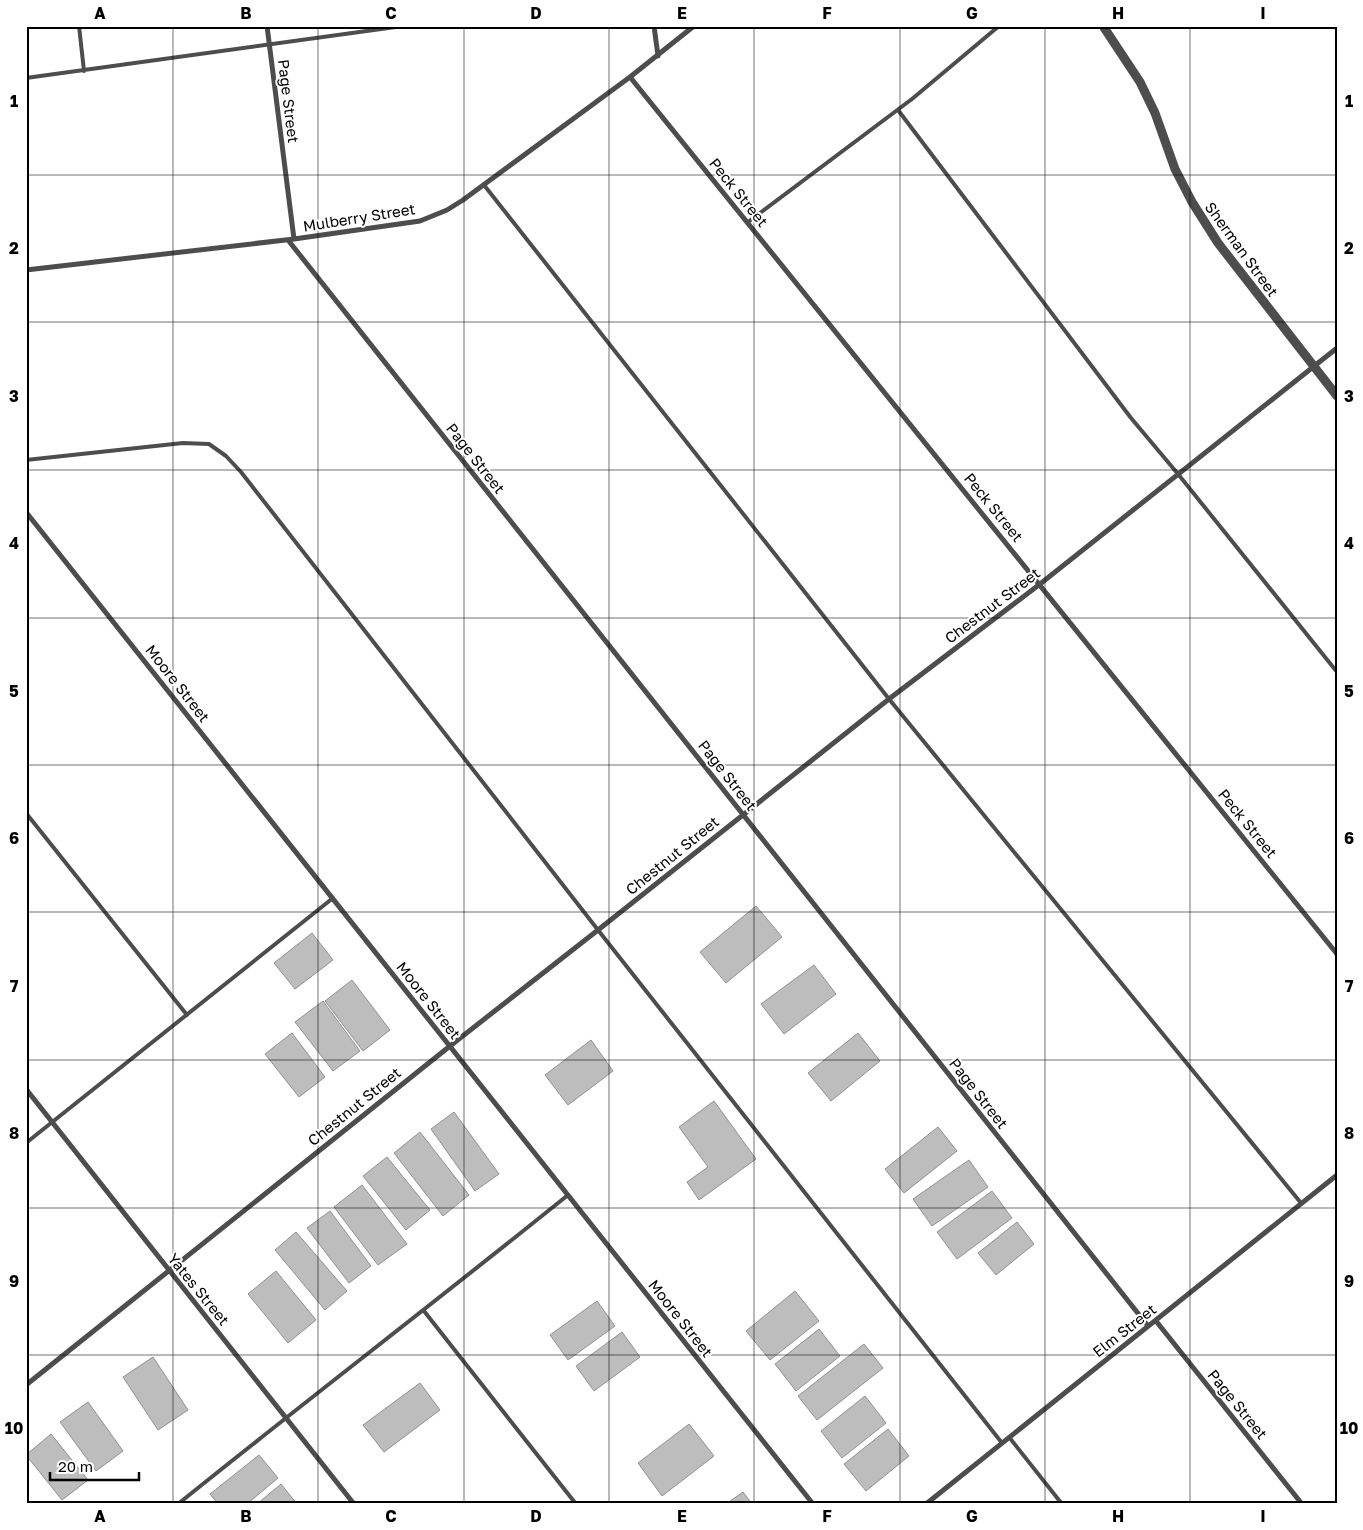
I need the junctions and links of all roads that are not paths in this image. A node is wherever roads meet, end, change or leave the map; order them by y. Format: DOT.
graph roads {
  1 [pos="79,26"];
  2 [pos="267,26"];
  3 [pos="403,26"];
  4 [pos="654,26"];
  5 [pos="694,26"];
  6 [pos="999,26"];
  7 [pos="1103,26"];
  8 [pos="270,45"];
  9 [pos="658,56"];
  10 [pos="84,71"];
  11 [pos="630,77"];
  12 [pos="26,78"];
  13 [pos="898,110"];
  14 [pos="484,185"];
  15 [pos="748,222"];
  16 [pos="294,239"];
  17 [pos="288,240"];
  18 [pos="26,270"];
  19 [pos="1337,348"];
  20 [pos="1313,366"];
  21 [pos="1337,396"];
  22 [pos="26,460"];
  23 [pos="1178,474"];
  24 [pos="26,512"];
  25 [pos="1040,584"];
  26 [pos="1337,672"];
  27 [pos="889,699"];
  28 [pos="26,812"];
  29 [pos="743,814"];
  30 [pos="333,898"];
  31 [pos="598,930"];
  32 [pos="1337,954"];
  33 [pos="187,1015"];
  34 [pos="450,1046"];
  35 [pos="26,1090"];
  36 [pos="52,1122"];
  37 [pos="26,1142"];
  38 [pos="1337,1175"];
  39 [pos="568,1195"];
  40 [pos="1301,1203"];
  41 [pos="168,1271"];
  42 [pos="424,1311"];
  43 [pos="1156,1321"];
  44 [pos="1148,1326"];
  45 [pos="26,1385"];
  46 [pos="286,1417"];
  47 [pos="1008,1437"];
  48 [pos="1002,1443"];
  49 [pos="178,1504"];
  50 [pos="354,1504"];
  51 [pos="576,1504"];
  52 [pos="813,1504"];
  53 [pos="926,1504"];
  54 [pos="1062,1504"];
  55 [pos="1302,1504"];
  1 -- 10 [label="lane"];
  2 -- 8 [label="street, Page Street"];
  3 -- 8 [label="lane"];
  4 -- 9 [label="street"];
  5 -- 9 [label="street, Mulberry Street"];
  6 -- 13 [label="lane"];
  7 -- 20 [label="street, Sherman Street"];
  8 -- 10 [label="lane"];
  8 -- 16 [label="street, Page Street"];
  9 -- 11 [label="street, Mulberry Street"];
  10 -- 12 [label="lane"];
  11 -- 14 [label="street, Mulberry Street"];
  11 -- 15 [label="street, Peck Street"];
  13 -- 15 [label="lane"];
  13 -- 23 [label="lane"];
  14 -- 16 [label="street, Mulberry Street"];
  14 -- 27 [label="lane"];
  15 -- 25 [label="street, Peck Street"];
  16 -- 17 [label="street, Mulberry Street"];
  17 -- 18 [label="street, Mulberry Street"];
  17 -- 29 [label="street, Page Street"];
  19 -- 20 [label="street, Chestnut Street"];
  20 -- 21 [label="street, Sherman Street"];
  20 -- 23 [label="street, Chestnut Street"];
  22 -- 31 [label="lane"];
  23 -- 25 [label="street, Chestnut Street"];
  23 -- 26 [label="lane"];
  24 -- 30 [label="street, Moore Street"];
  25 -- 27 [label="street, Chestnut Street"];
  25 -- 32 [label="street, Peck Street"];
  27 -- 29 [label="street, Chestnut Street"];
  27 -- 40 [label="lane"];
  28 -- 33 [label="lane"];
  29 -- 31 [label="street, Chestnut Street"];
  29 -- 44 [label="street, Page Street"];
  30 -- 33 [label="lane"];
  30 -- 34 [label="street, Moore Street"];
  31 -- 34 [label="street, Chestnut Street"];
  31 -- 48 [label="lane"];
  33 -- 36 [label="lane"];
  34 -- 39 [label="street, Moore Street"];
  34 -- 41 [label="street, Chestnut Street"];
  35 -- 36 [label="street, Yates Street"];
  36 -- 37 [label="lane"];
  36 -- 41 [label="street, Yates Street"];
  38 -- 40 [label="street, Elm Street"];
  39 -- 42 [label="lane"];
  39 -- 52 [label="street, Moore Street"];
  40 -- 43 [label="street, Elm Street"];
  41 -- 45 [label="street, Chestnut Street"];
  41 -- 46 [label="street, Yates Street"];
  42 -- 46 [label="lane"];
  42 -- 51 [label="lane"];
  43 -- 44 [label="street, Elm Street"];
  43 -- 55 [label="street, Page Street"];
  44 -- 47 [label="street, Elm Street"];
  46 -- 49 [label="lane"];
  46 -- 50 [label="street, Yates Street"];
  47 -- 48 [label="street, Elm Street"];
  47 -- 54 [label="lane"];
  48 -- 53 [label="street, Elm Street"];
}
